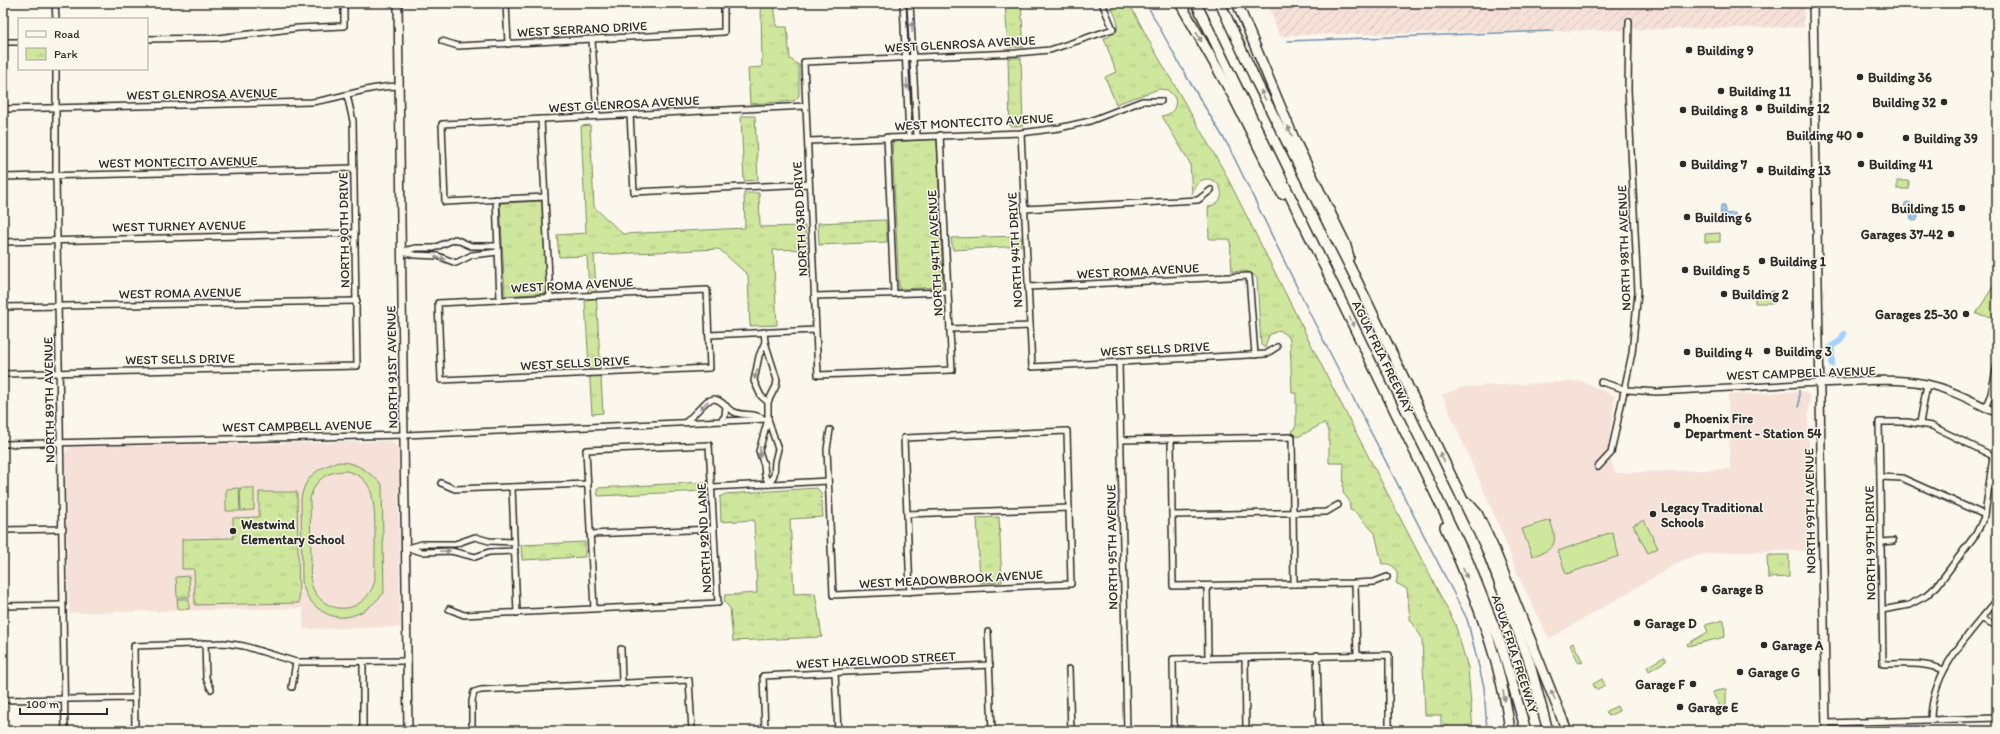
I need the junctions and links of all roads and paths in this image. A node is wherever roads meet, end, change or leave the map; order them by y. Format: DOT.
graph roads {
  1 [pos="55,3"];
  2 [pos="344,3"];
  3 [pos="398,3"];
  4 [pos="506,3"];
  5 [pos="724,3"];
  6 [pos="903,3"];
  7 [pos="910,3"];
  8 [pos="1102,3"];
  9 [pos="1180,3"];
  10 [pos="1196,3"];
  11 [pos="1220,3"];
  12 [pos="1237,3"];
  13 [pos="1813,3"];
  14 [pos="1996,6"];
  15 [pos="56,18"];
  16 [pos="1630,21"];
  17 [pos="1997,34"];
  18 [pos="148,39"];
  19 [pos="592,40"];
  20 [pos="442,41"];
  21 [pos="3,42"];
  22 [pos="18,42"];
  23 [pos="508,44"];
  24 [pos="905,58"];
  25 [pos="913,58"];
  26 [pos="804,62"];
  27 [pos="56,70"];
  28 [pos="399,86"];
  29 [pos="347,94"];
  30 [pos="1161,101"];
  31 [pos="806,106"];
  32 [pos="56,107"];
  33 [pos="3,108"];
  34 [pos="630,114"];
  35 [pos="596,116"];
  36 [pos="541,119"];
  37 [pos="1021,132"];
  38 [pos="917,136"];
  39 [pos="940,136"];
  40 [pos="887,137"];
  41 [pos="909,137"];
  42 [pos="808,141"];
  43 [pos="354,168"];
  44 [pos="56,176"];
  45 [pos="3,177"];
  46 [pos="809,184"];
  47 [pos="1210,190"];
  48 [pos="545,197"];
  49 [pos="496,199"];
  50 [pos="1024,208"];
  51 [pos="355,233"];
  52 [pos="57,240"];
  53 [pos="3,242"];
  54 [pos="466,243"];
  55 [pos="498,246"];
  56 [pos="402,252"];
  57 [pos="498,252"];
  58 [pos="468,257"];
  59 [pos="1357,281"];
  60 [pos="1028,287"];
  61 [pos="1335,287"];
  62 [pos="948,292"];
  63 [pos="894,294"];
  64 [pos="815,296"];
  65 [pos="550,298"];
  66 [pos="500,300"];
  67 [pos="357,301"];
  68 [pos="58,306"];
  69 [pos="3,307"];
  70 [pos="1030,326"];
  71 [pos="950,329"];
  72 [pos="816,330"];
  73 [pos="764,332"];
  74 [pos="709,335"];
  75 [pos="765,342"];
  76 [pos="1277,347"];
  77 [pos="1255,355"];
  78 [pos="1119,362"];
  79 [pos="1997,365"];
  80 [pos="357,366"];
  81 [pos="1032,367"];
  82 [pos="59,372"];
  83 [pos="3,374"];
  84 [pos="818,375"];
  85 [pos="441,380"];
  86 [pos="1601,382"];
  87 [pos="1819,383"];
  88 [pos="1927,384"];
  89 [pos="1625,389"];
  90 [pos="768,402"];
  91 [pos="726,406"];
  92 [pos="1985,408"];
  93 [pos="1997,413"];
  94 [pos="765,419"];
  95 [pos="721,421"];
  96 [pos="686,422"];
  97 [pos="1920,423"];
  98 [pos="830,430"];
  99 [pos="405,435"];
  100 [pos="1171,439"];
  101 [pos="1121,440"];
  102 [pos="60,443"];
  103 [pos="3,444"];
  104 [pos="1598,467"];
  105 [pos="1880,477"];
  106 [pos="828,481"];
  107 [pos="441,483"];
  108 [pos="588,484"];
  109 [pos="769,484"];
  110 [pos="512,487"];
  111 [pos="712,487"];
  112 [pos="1459,492"];
  113 [pos="1437,497"];
  114 [pos="1338,505"];
  115 [pos="1069,508"];
  116 [pos="1293,512"];
  117 [pos="907,514"];
  118 [pos="1173,515"];
  119 [pos="1985,515"];
  120 [pos="63,529"];
  121 [pos="714,529"];
  122 [pos="3,530"];
  123 [pos="590,534"];
  124 [pos="489,541"];
  125 [pos="514,542"];
  126 [pos="1881,542"];
  127 [pos="1893,542"];
  128 [pos="407,548"];
  129 [pos="515,551"];
  130 [pos="489,552"];
  131 [pos="1386,577"];
  132 [pos="1355,583"];
  133 [pos="1294,584"];
  134 [pos="1208,586"];
  135 [pos="910,592"];
  136 [pos="1997,600"];
  137 [pos="62,605"];
  138 [pos="3,606"];
  139 [pos="448,609"];
  140 [pos="594,609"];
  141 [pos="1882,610"];
  142 [pos="517,613"];
  143 [pos="1982,619"];
  144 [pos="1997,626"];
  145 [pos="988,632"];
  146 [pos="205,643"];
  147 [pos="621,649"];
  148 [pos="1317,655"];
  149 [pos="1357,655"];
  150 [pos="1208,658"];
  151 [pos="1245,658"];
  152 [pos="408,661"];
  153 [pos="296,662"];
  154 [pos="363,662"];
  155 [pos="990,665"];
  156 [pos="1069,669"];
  157 [pos="1943,670"];
  158 [pos="835,673"];
  159 [pos="622,684"];
  160 [pos="292,687"];
  161 [pos="211,689"];
  162 [pos="135,698"];
  163 [pos="65,699"];
  164 [pos="3,700"];
  165 [pos="1997,718"];
  166 [pos="1931,720"];
  167 [pos="1826,722"];
  168 [pos="65,731"];
  169 [pos="135,731"];
  170 [pos="363,731"];
  171 [pos="408,731"];
  172 [pos="472,731"];
  173 [pos="692,731"];
  174 [pos="765,731"];
  175 [pos="838,731"];
  176 [pos="992,731"];
  177 [pos="1071,731"];
  178 [pos="1126,731"];
  179 [pos="1174,731"];
  180 [pos="1246,731"];
  181 [pos="1319,731"];
  182 [pos="1389,731"];
  183 [pos="1510,731"];
  184 [pos="1526,731"];
  185 [pos="1548,731"];
  186 [pos="1566,731"];
  187 [pos="1826,731"];
  1 -- 15 [label="street"];
  2 -- 18 [label="street"];
  3 -- 28 [label="main road, NORTH 91ST AVENUE"];
  4 -- 23 [label="street"];
  5 -- 19 [label="street, WEST SERRANO DRIVE"];
  6 -- 24 [label="street"];
  25 -- 7 [label="street, one-way"];
  8 -- 25 [label="street, WEST GLENROSA AVENUE"];
  9 -- 61 [label="highway, one-way"];
  10 -- 61 [label="highway, AGUA FRIA FREEWAY"];
  59 -- 11 [label="highway, AGUA FRIA FREEWAY, one-way"];
  59 -- 12 [label="highway, one-way"];
  13 -- 87 [label="main road, NORTH 99TH AVENUE"];
  14 -- 17 [label="street"];
  16 -- 89 [label="street, NORTH 98TH AVENUE"];
  19 -- 23 [label="street, WEST SERRANO DRIVE"];
  19 -- 35 [label="street"];
  20 -- 23 [label="street, WEST SERRANO DRIVE"];
  21 -- 22 [label="street"];
  24 -- 25 [label="street, WEST GLENROSA AVENUE"];
  24 -- 26 [label="street, WEST GLENROSA AVENUE"];
  24 -- 41 [label="street, one-way"];
  25 -- 38 [label="street"];
  26 -- 31 [label="street, NORTH 93RD DRIVE"];
  27 -- 32 [label="street, NORTH 89TH AVENUE"];
  28 -- 29 [label="street, WEST GLENROSA AVENUE"];
  28 -- 56 [label="main road, NORTH 91ST AVENUE"];
  29 -- 32 [label="street, WEST GLENROSA AVENUE"];
  29 -- 43 [label="street, NORTH 90TH DRIVE"];
  30 -- 37 [label="street, WEST MONTECITO AVENUE"];
  31 -- 34 [label="street, WEST GLENROSA AVENUE"];
  31 -- 42 [label="street, NORTH 93RD DRIVE"];
  32 -- 33 [label="street, WEST GLENROSA AVENUE"];
  32 -- 44 [label="street, NORTH 89TH AVENUE"];
  34 -- 35 [label="street, WEST GLENROSA AVENUE"];
  34 -- 46 [label="street"];
  35 -- 36 [label="street, WEST GLENROSA AVENUE"];
  36 -- 48 [label="street"];
  36 -- 49 [label="street, WEST GLENROSA AVENUE"];
  37 -- 39 [label="street, WEST MONTECITO AVENUE"];
  37 -- 50 [label="street, NORTH 94TH DRIVE"];
  38 -- 39 [label="street, WEST MONTECITO AVENUE"];
  38 -- 41 [label="street, WEST MONTECITO AVENUE"];
  39 -- 62 [label="street, NORTH 94TH AVENUE"];
  40 -- 41 [label="street, WEST MONTECITO AVENUE"];
  40 -- 42 [label="street, WEST MONTECITO AVENUE"];
  40 -- 63 [label="street"];
  42 -- 46 [label="street, NORTH 93RD DRIVE"];
  43 -- 44 [label="street, WEST MONTECITO AVENUE"];
  43 -- 51 [label="street, NORTH 90TH DRIVE"];
  44 -- 45 [label="street, WEST MONTECITO AVENUE"];
  44 -- 52 [label="street, NORTH 89TH AVENUE"];
  46 -- 64 [label="street, NORTH 93RD DRIVE"];
  47 -- 50 [label="street"];
  48 -- 49 [label="street"];
  48 -- 65 [label="street"];
  49 -- 55 [label="street"];
  50 -- 60 [label="street, NORTH 94TH DRIVE"];
  51 -- 52 [label="street, WEST TURNEY AVENUE"];
  51 -- 67 [label="street, NORTH 90TH DRIVE"];
  52 -- 53 [label="street, WEST TURNEY AVENUE"];
  52 -- 68 [label="street, NORTH 89TH AVENUE"];
  54 -- 55 [label="street"];
  54 -- 56 [label="street"];
  54 -- 58 [label="street"];
  55 -- 57 [label="street"];
  56 -- 58 [label="street, one-way"];
  56 -- 99 [label="main road, NORTH 91ST AVENUE"];
  57 -- 58 [label="street"];
  57 -- 66 [label="street"];
  112 -- 59 [label="highway, AGUA FRIA FREEWAY, one-way"];
  60 -- 70 [label="street, NORTH 94TH DRIVE"];
  60 -- 77 [label="street, WEST ROMA AVENUE"];
  61 -- 113 [label="highway, AGUA FRIA FREEWAY, one-way"];
  62 -- 63 [label="street"];
  62 -- 71 [label="street, NORTH 94TH AVENUE"];
  63 -- 64 [label="street"];
  64 -- 72 [label="street, NORTH 93RD DRIVE"];
  65 -- 66 [label="street, WEST ROMA AVENUE"];
  65 -- 74 [label="street, WEST ROMA AVENUE"];
  66 -- 85 [label="street, WEST ROMA AVENUE"];
  67 -- 68 [label="street, WEST ROMA AVENUE"];
  67 -- 80 [label="street, NORTH 90TH DRIVE"];
  68 -- 69 [label="street, WEST ROMA AVENUE"];
  68 -- 82 [label="street, NORTH 89TH AVENUE"];
  70 -- 71 [label="street"];
  70 -- 81 [label="street, NORTH 94TH DRIVE"];
  71 -- 84 [label="street, NORTH 94TH AVENUE"];
  72 -- 73 [label="street"];
  72 -- 84 [label="street, NORTH 93RD DRIVE"];
  73 -- 74 [label="street"];
  73 -- 75 [label="street"];
  74 -- 85 [label="street, WEST SELLS DRIVE"];
  75 -- 90 [label="street"];
  75 -- 90 [label="street, one-way"];
  76 -- 77 [label="street, WEST SELLS DRIVE"];
  77 -- 78 [label="street, WEST SELLS DRIVE"];
  78 -- 81 [label="street, WEST SELLS DRIVE"];
  78 -- 101 [label="street, NORTH 95TH AVENUE"];
  79 -- 92 [label="street"];
  80 -- 82 [label="street, WEST SELLS DRIVE"];
  82 -- 83 [label="street, WEST SELLS DRIVE"];
  82 -- 102 [label="street, NORTH 89TH AVENUE"];
  86 -- 89 [label="street, WEST CAMPBELL AVENUE"];
  87 -- 88 [label="main road, WEST CAMPBELL AVENUE"];
  87 -- 89 [label="street, WEST CAMPBELL AVENUE"];
  87 -- 167 [label="main road, NORTH 99TH AVENUE"];
  88 -- 92 [label="main road, WEST CAMPBELL AVENUE"];
  88 -- 97 [label="street"];
  89 -- 104 [label="street, NORTH 98TH AVENUE"];
  90 -- 94 [label="street"];
  91 -- 94 [label="street"];
  91 -- 95 [label="street"];
  91 -- 96 [label="street, one-way"];
  92 -- 93 [label="main road, WEST CAMPBELL AVENUE"];
  94 -- 95 [label="street, WEST CAMPBELL AVENUE"];
  94 -- 109 [label="street, one-way"];
  94 -- 109 [label="street"];
  95 -- 96 [label="street, WEST CAMPBELL AVENUE"];
  96 -- 99 [label="street, WEST CAMPBELL AVENUE"];
  97 -- 105 [label="street, NORTH 99TH DRIVE"];
  97 -- 119 [label="street"];
  98 -- 106 [label="street"];
  99 -- 102 [label="street, WEST CAMPBELL AVENUE"];
  99 -- 128 [label="main road, NORTH 91ST AVENUE"];
  100 -- 101 [label="street"];
  100 -- 116 [label="street"];
  100 -- 118 [label="street"];
  101 -- 178 [label="street, NORTH 95TH AVENUE"];
  102 -- 103 [label="street, WEST CAMPBELL AVENUE"];
  102 -- 120 [label="street, NORTH 89TH AVENUE"];
  105 -- 119 [label="street"];
  105 -- 126 [label="street, NORTH 99TH DRIVE"];
  106 -- 109 [label="street"];
  106 -- 135 [label="street, WEST MEADOWBROOK AVENUE"];
  107 -- 110 [label="street"];
  108 -- 110 [label="street"];
  108 -- 111 [label="street, NORTH 92ND LANE"];
  108 -- 123 [label="street"];
  109 -- 111 [label="street"];
  110 -- 125 [label="street"];
  111 -- 121 [label="street, NORTH 92ND LANE"];
  112 -- 185 [label="highway, AGUA FRIA FREEWAY"];
  186 -- 112 [label="highway, one-way"];
  113 -- 183 [label="highway, one-way"];
  113 -- 184 [label="highway, AGUA FRIA FREEWAY"];
  114 -- 116 [label="street"];
  115 -- 117 [label="street"];
  115 -- 117 [label="street"];
  115 -- 135 [label="street, WEST MEADOWBROOK AVENUE"];
  116 -- 118 [label="street"];
  116 -- 133 [label="street"];
  117 -- 135 [label="street"];
  118 -- 134 [label="street"];
  119 -- 141 [label="street"];
  120 -- 122 [label="street"];
  120 -- 137 [label="street, NORTH 89TH AVENUE"];
  121 -- 123 [label="street"];
  121 -- 140 [label="street, NORTH 92ND LANE"];
  123 -- 140 [label="street"];
  124 -- 125 [label="street"];
  124 -- 128 [label="street"];
  124 -- 130 [label="street"];
  125 -- 129 [label="street"];
  126 -- 127 [label="street"];
  126 -- 141 [label="street, NORTH 99TH DRIVE"];
  128 -- 130 [label="street, one-way"];
  128 -- 152 [label="main road, NORTH 91ST AVENUE"];
  129 -- 130 [label="street"];
  129 -- 142 [label="street"];
  131 -- 132 [label="street"];
  132 -- 133 [label="street"];
  132 -- 149 [label="street"];
  133 -- 134 [label="street"];
  134 -- 150 [label="street"];
  136 -- 143 [label="street"];
  137 -- 138 [label="street"];
  137 -- 163 [label="street, NORTH 89TH AVENUE"];
  139 -- 142 [label="street, NORTH 92ND LANE"];
  140 -- 142 [label="street, NORTH 92ND LANE"];
  141 -- 157 [label="street, NORTH 99TH DRIVE"];
  143 -- 144 [label="street"];
  143 -- 157 [label="street"];
  145 -- 155 [label="street"];
  146 -- 153 [label="street"];
  146 -- 161 [label="street"];
  146 -- 162 [label="street"];
  147 -- 159 [label="street"];
  148 -- 149 [label="street"];
  148 -- 151 [label="street"];
  148 -- 181 [label="street"];
  149 -- 182 [label="street"];
  150 -- 151 [label="street"];
  150 -- 179 [label="street"];
  151 -- 180 [label="street"];
  152 -- 154 [label="street"];
  152 -- 171 [label="main road, NORTH 91ST AVENUE"];
  153 -- 154 [label="street"];
  153 -- 160 [label="street"];
  154 -- 170 [label="street"];
  155 -- 158 [label="street, WEST HAZELWOOD STREET"];
  155 -- 176 [label="street"];
  156 -- 177 [label="street"];
  157 -- 166 [label="street"];
  158 -- 174 [label="street, WEST HAZELWOOD STREET"];
  158 -- 175 [label="street"];
  159 -- 172 [label="street"];
  159 -- 173 [label="street"];
  162 -- 163 [label="street"];
  162 -- 169 [label="street"];
  163 -- 164 [label="street"];
  163 -- 168 [label="street, NORTH 89TH AVENUE"];
  165 -- 166 [label="street"];
  166 -- 167 [label="street"];
  167 -- 187 [label="main road, NORTH 99TH AVENUE"];
}
